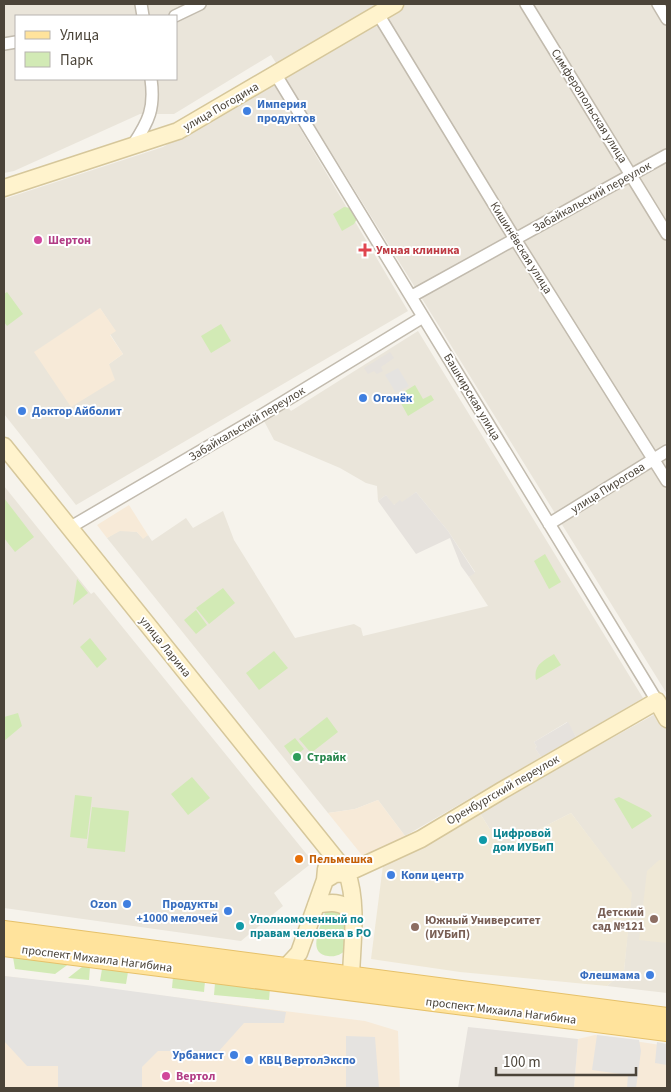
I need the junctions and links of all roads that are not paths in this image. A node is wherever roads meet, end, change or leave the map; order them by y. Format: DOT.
graph roads {
  1 [pos="200,4"];
  2 [pos="395,4"];
  3 [pos="526,4"];
  4 [pos="658,4"];
  5 [pos="378,14"];
  6 [pos="177,15"];
  7 [pos="667,19"];
  8 [pos="276,75"];
  9 [pos="151,80"];
  10 [pos="148,120"];
  11 [pos="161,137"];
  12 [pos="133,145"];
  13 [pos="667,156"];
  14 [pos="631,175"];
  15 [pos="4,188"];
  16 [pos="667,234"];
  17 [pos="515,239"];
  18 [pos="412,296"];
  19 [pos="423,317"];
  20 [pos="4,446"];
  21 [pos="667,451"];
  22 [pos="654,459"];
  23 [pos="667,480"];
  24 [pos="549,524"];
  25 [pos="69,528"];
  26 [pos="657,701"];
  27 [pos="667,719"];
  28 [pos="327,849"];
  29 [pos="347,873"];
  30 [pos="325,880"];
  31 [pos="316,905"];
  32 [pos="353,912"];
  33 [pos="4,930"];
  34 [pos="4,947"];
  35 [pos="299,969"];
  36 [pos="351,976"];
  37 [pos="336,989"];
  38 [pos="667,1017"];
  39 [pos="667,1032"];
  1 -- 6 [label="street"];
  2 -- 5 [label="main road, улица Погодина"];
  3 -- 14 [label="street, Симферопольская улица"];
  4 -- 7 [label="street"];
  5 -- 8 [label="main road, улица Погодина"];
  5 -- 17 [label="street, Кишинёвская улица"];
  8 -- 11 [label="main road, улица Погодина"];
  8 -- 18 [label="street, Башкирская улица"];
  9 -- 10 [label="street"];
  10 -- 11 [label="street"];
  10 -- 12 [label="street"];
  11 -- 12 [label="main road, улица Погодина"];
  12 -- 15 [label="main road, улица Погодина"];
  13 -- 14 [label="street, Забайкальский переулок"];
  14 -- 16 [label="street, Симферопольская улица"];
  14 -- 17 [label="street, Забайкальский переулок"];
  17 -- 18 [label="street, Забайкальский переулок"];
  17 -- 22 [label="street, Кишинёвская улица"];
  18 -- 19 [label="street, Башкирская улица"];
  19 -- 24 [label="street, Башкирская улица"];
  19 -- 25 [label="street, Забайкальский переулок"];
  20 -- 25 [label="main road, улица Ларина"];
  21 -- 22 [label="street, улица Пирогова"];
  22 -- 23 [label="street, Кишинёвская улица"];
  22 -- 24 [label="street, улица Пирогова"];
  24 -- 26 [label="street, Башкирская улица"];
  25 -- 28 [label="main road, улица Ларина"];
  26 -- 27 [label="main road, Башкирская улица"];
  26 -- 29 [label="main road, Оренбургский переулок"];
  28 -- 29 [label="main road, улица Ларина"];
  28 -- 30 [label="main road"];
  29 -- 30 [label="main road, Оренбургский переулок"];
  29 -- 32 [label="main road"];
  30 -- 31 [label="main road"];
  31 -- 32 [label="main road"];
  31 -- 35 [label="main road"];
  32 -- 36 [label="main road"];
  33 -- 35 [label="main road, проспект Михаила Нагибина"];
  34 -- 35 [label="main road, проспект Михаила Нагибина"];
  35 -- 36 [label="main road, проспект Михаила Нагибина"];
  35 -- 37 [label="main road, проспект Михаила Нагибина"];
  36 -- 37 [label="main road"];
  36 -- 38 [label="main road, проспект Михаила Нагибина"];
  37 -- 39 [label="main road, проспект Михаила Нагибина"];
}
